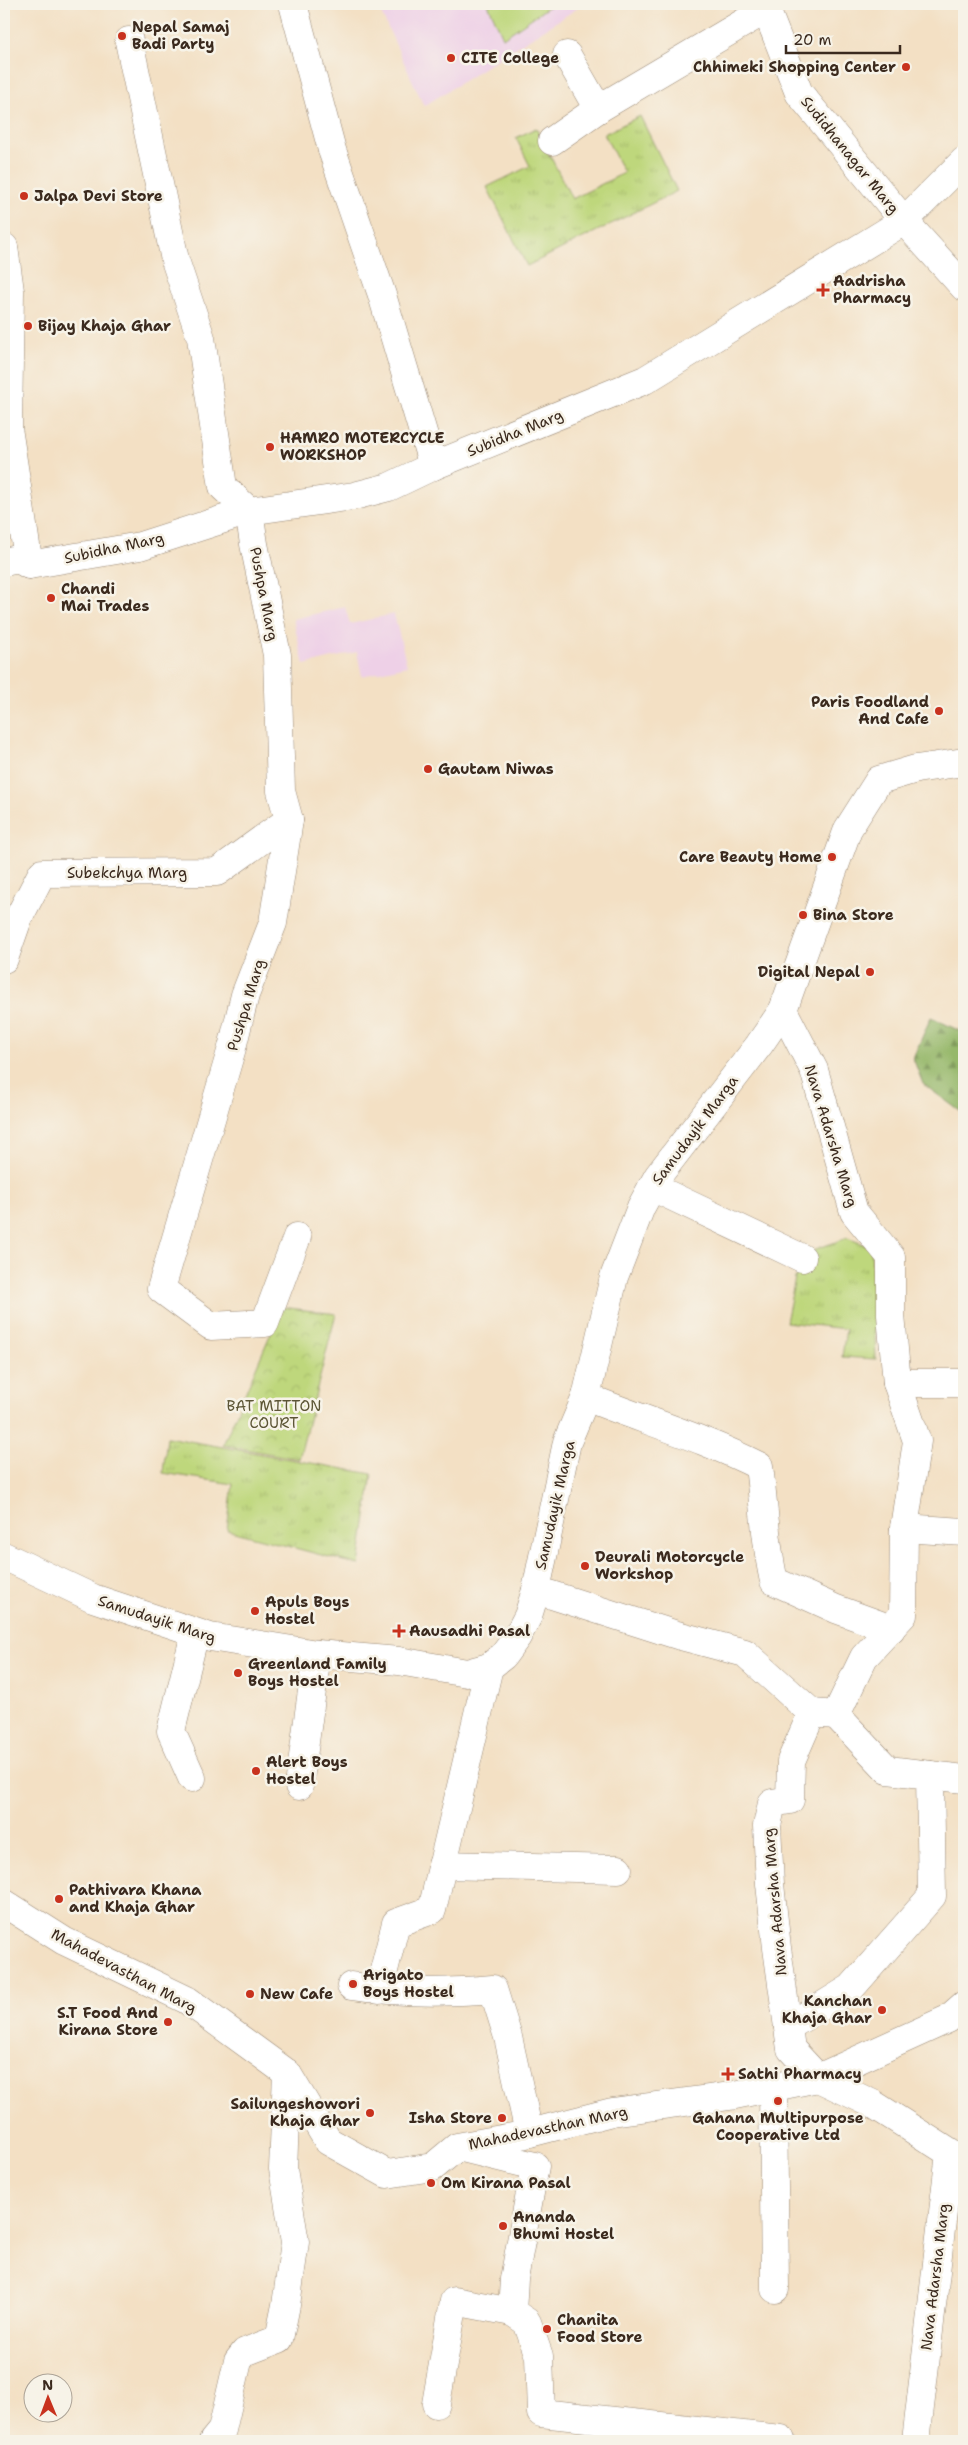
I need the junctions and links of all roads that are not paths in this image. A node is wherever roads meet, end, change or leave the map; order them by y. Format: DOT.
graph roads {
  1 [pos="293,4"];
  2 [pos="766,6"];
  3 [pos="129,41"];
  4 [pos="567,55"];
  5 [pos="598,109"];
  6 [pos="552,141"];
  7 [pos="964,161"];
  8 [pos="904,221"];
  9 [pos="4,247"];
  10 [pos="964,286"];
  11 [pos="433,466"];
  12 [pos="249,511"];
  13 [pos="16,564"];
  14 [pos="964,762"];
  15 [pos="289,820"];
  16 [pos="4,959"];
  17 [pos="783,1010"];
  18 [pos="652,1187"];
  19 [pos="298,1237"];
  20 [pos="802,1258"];
  21 [pos="897,1383"];
  22 [pos="964,1383"];
  23 [pos="586,1397"];
  24 [pos="904,1528"];
  25 [pos="964,1532"];
  26 [pos="4,1556"];
  27 [pos="536,1590"];
  28 [pos="891,1628"];
  29 [pos="195,1632"];
  30 [pos="316,1654"];
  31 [pos="489,1666"];
  32 [pos="824,1714"];
  33 [pos="930,1775"];
  34 [pos="192,1778"];
  35 [pos="964,1779"];
  36 [pos="299,1786"];
  37 [pos="442,1865"];
  38 [pos="618,1869"];
  39 [pos="4,1903"];
  40 [pos="351,1986"];
  41 [pos="379,1990"];
  42 [pos="964,2005"];
  43 [pos="788,2027"];
  44 [pos="287,2073"];
  45 [pos="818,2078"];
  46 [pos="773,2088"];
  47 [pos="529,2133"];
  48 [pos="457,2147"];
  49 [pos="775,2289"];
  50 [pos="512,2312"];
  51 [pos="436,2404"];
  52 [pos="638,2432"];
  53 [pos="213,2441"];
  54 [pos="781,2441"];
  55 [pos="916,2441"];
  1 -- 11 [label="street"];
  2 -- 5 [label="street"];
  2 -- 8 [label="street, Sudidhanagar Marg"];
  3 -- 12 [label="street"];
  4 -- 5 [label="street"];
  5 -- 6 [label="street"];
  7 -- 8 [label="street, Subidha Marg"];
  8 -- 10 [label="street"];
  8 -- 11 [label="street, Subidha Marg"];
  9 -- 13 [label="street"];
  11 -- 12 [label="street, Subidha Marg"];
  12 -- 13 [label="street, Subidha Marg"];
  12 -- 15 [label="street, Pushpa Marg"];
  14 -- 17 [label="street, Samudayik Marga"];
  15 -- 16 [label="street, Subekchya Marg"];
  15 -- 19 [label="street, Pushpa Marg"];
  17 -- 18 [label="street, Samudayik Marga"];
  17 -- 21 [label="street, Nava Adarsha Marg"];
  18 -- 20 [label="street"];
  18 -- 23 [label="street, Samudayik Marga"];
  21 -- 22 [label="street"];
  21 -- 24 [label="street, Nava Adarsha Marg"];
  23 -- 27 [label="street, Samudayik Marga"];
  23 -- 28 [label="street"];
  24 -- 25 [label="street"];
  24 -- 28 [label="street, Nava Adarsha Marg"];
  26 -- 29 [label="street, Samudayik Marg"];
  27 -- 31 [label="street, Samudayik Marga"];
  27 -- 32 [label="street"];
  28 -- 32 [label="street, Nava Adarsha Marg"];
  29 -- 30 [label="street, Samudayik Marg"];
  29 -- 34 [label="street"];
  30 -- 31 [label="street, Samudayik Marg"];
  30 -- 36 [label="street"];
  31 -- 37 [label="street"];
  32 -- 33 [label="street"];
  32 -- 43 [label="street, Nava Adarsha Marg"];
  33 -- 35 [label="street"];
  33 -- 43 [label="street"];
  37 -- 38 [label="street"];
  37 -- 41 [label="street"];
  39 -- 44 [label="street, Mahadevasthan Marg"];
  40 -- 41 [label="street"];
  41 -- 47 [label="street"];
  42 -- 45 [label="street, Mahadevasthan Marg"];
  43 -- 45 [label="street, Nava Adarsha Marg"];
  44 -- 48 [label="street, Mahadevasthan Marg"];
  44 -- 53 [label="street"];
  45 -- 46 [label="street, Mahadevasthan Marg"];
  45 -- 55 [label="street, Nava Adarsha Marg"];
  46 -- 47 [label="street, Mahadevasthan Marg"];
  46 -- 49 [label="street"];
  47 -- 48 [label="street, Mahadevasthan Marg"];
  48 -- 50 [label="street"];
  50 -- 51 [label="street"];
  50 -- 52 [label="street"];
  52 -- 54 [label="street"];
}
